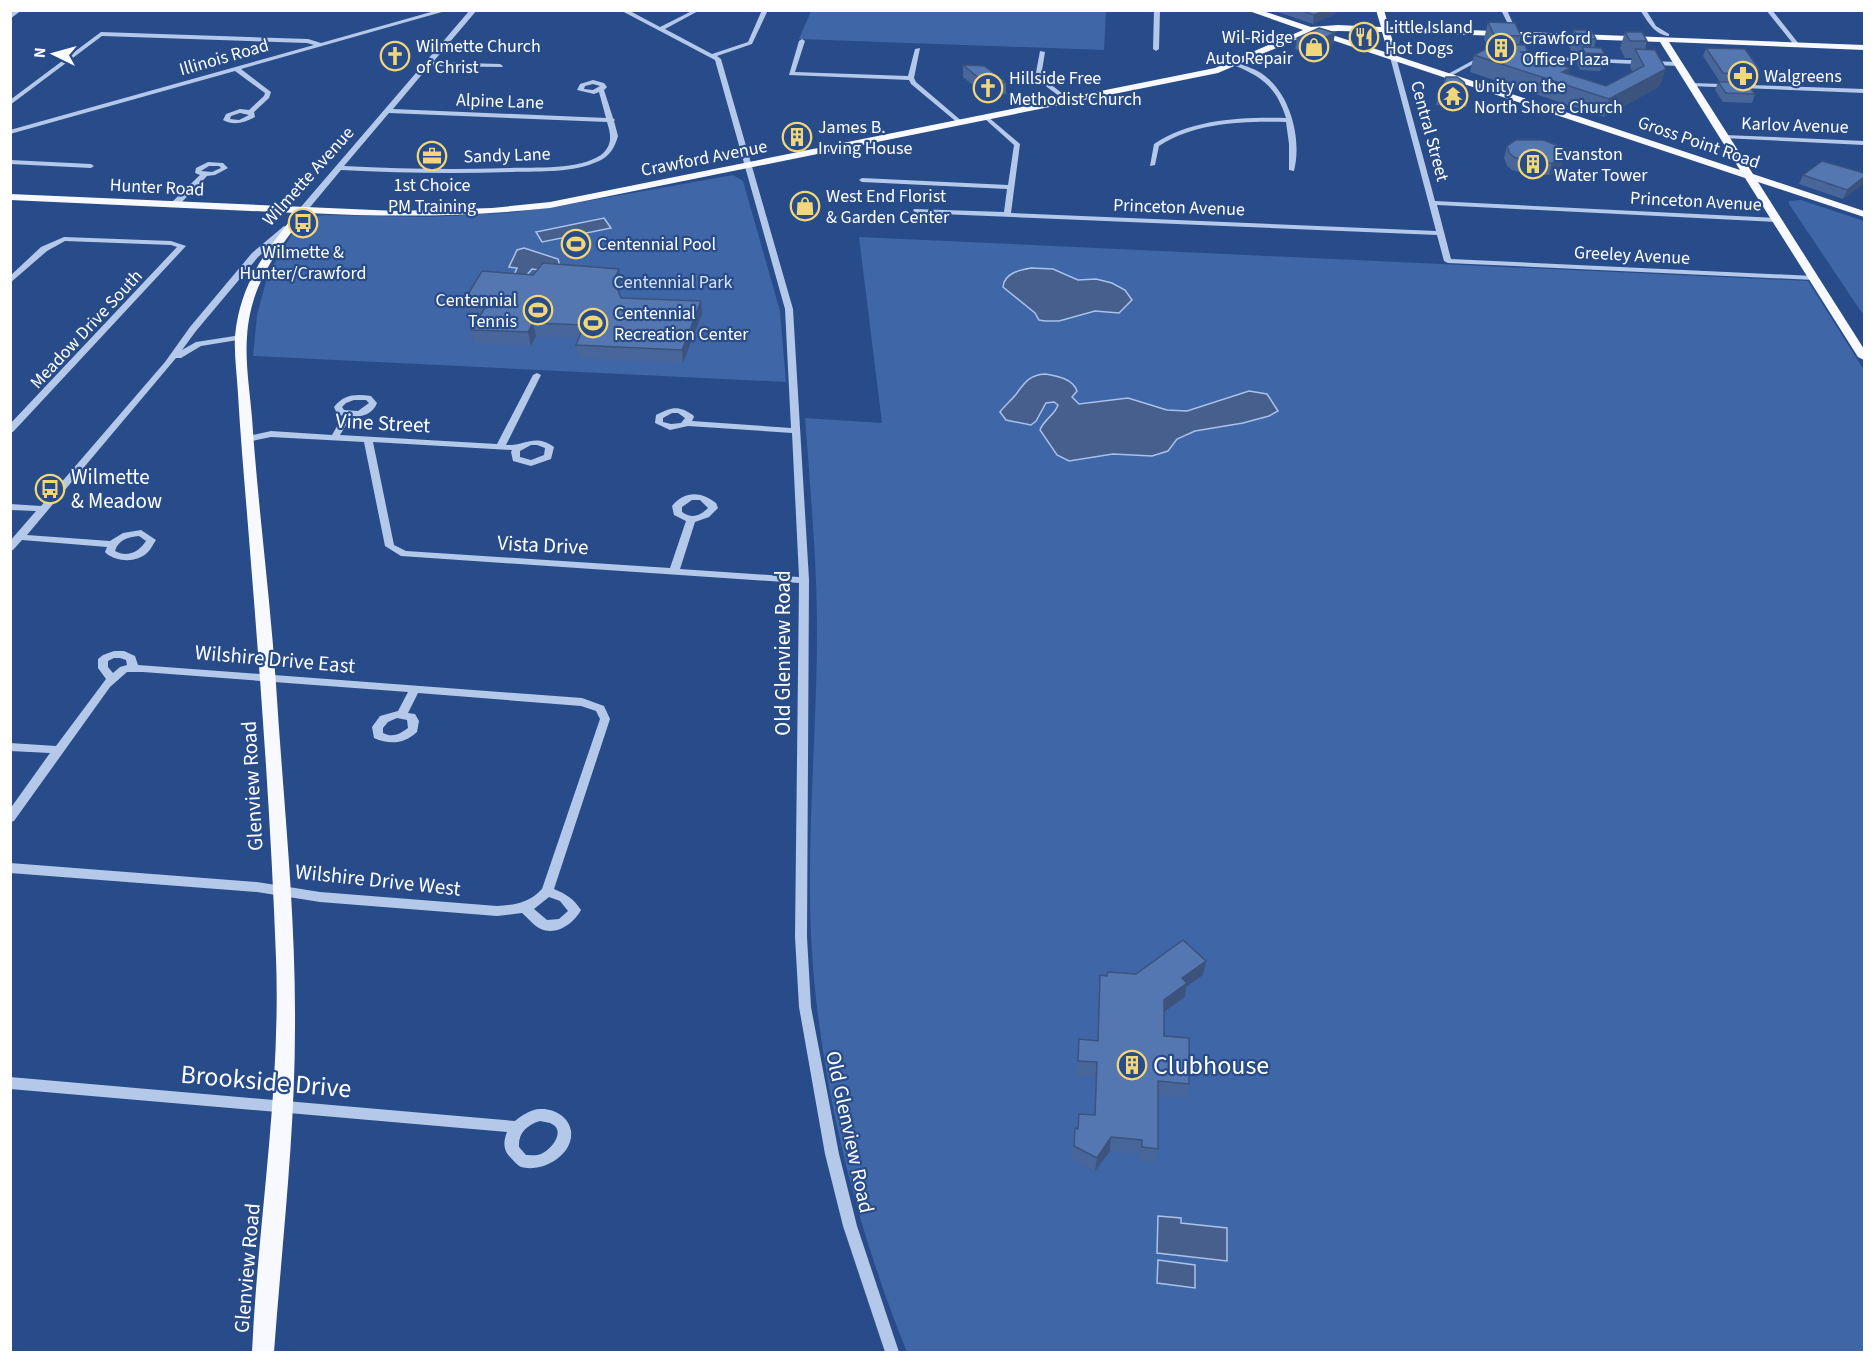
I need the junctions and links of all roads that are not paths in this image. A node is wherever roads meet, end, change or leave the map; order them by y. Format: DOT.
graph roads {
  1 [pos="19,10"];
  2 [pos="446,10"];
  3 [pos="474,10"];
  4 [pos="623,10"];
  5 [pos="765,10"];
  6 [pos="1157,10"];
  7 [pos="1250,10"];
  8 [pos="1380,10"];
  9 [pos="1504,10"];
  10 [pos="1643,10"];
  11 [pos="1769,10"];
  12 [pos="697,11"];
  13 [pos="10,17"];
  14 [pos="1385,28"];
  15 [pos="661,29"];
  16 [pos="1311,30"];
  17 [pos="1653,31"];
  18 [pos="1515,33"];
  19 [pos="1665,38"];
  20 [pos="802,40"];
  21 [pos="1795,42"];
  22 [pos="1864,42"];
  23 [pos="320,45"];
  24 [pos="1864,48"];
  25 [pos="918,49"];
  26 [pos="1156,49"];
  27 [pos="1042,52"];
  28 [pos="714,55"];
  29 [pos="1393,57"];
  30 [pos="1496,57"];
  31 [pos="1519,58"];
  32 [pos="1233,63"];
  33 [pos="427,64"];
  34 [pos="1678,64"];
  35 [pos="500,66"];
  36 [pos="236,69"];
  37 [pos="1449,75"];
  38 [pos="911,78"];
  39 [pos="1692,85"];
  40 [pos="601,90"];
  41 [pos="1864,92"];
  42 [pos="1069,101"];
  43 [pos="10,103"];
  44 [pos="387,111"];
  45 [pos="251,112"];
  46 [pos="987,118"];
  47 [pos="612,120"];
  48 [pos="1288,120"];
  49 [pos="962,123"];
  50 [pos="10,132"];
  51 [pos="1725,137"];
  52 [pos="1864,143"];
  53 [pos="10,162"];
  54 [pos="1152,165"];
  55 [pos="91,166"];
  56 [pos="748,167"];
  57 [pos="339,168"];
  58 [pos="1292,170"];
  59 [pos="204,175"];
  60 [pos="1750,177"];
  61 [pos="862,180"];
  62 [pos="1011,187"];
  63 [pos="10,197"];
  64 [pos="1433,203"];
  65 [pos="175,204"];
  66 [pos="303,210"];
  67 [pos="917,211"];
  68 [pos="1007,214"];
  69 [pos="1864,214"];
  70 [pos="1777,220"];
  71 [pos="287,228"];
  72 [pos="1441,233"];
  73 [pos="1448,261"];
  74 [pos="1814,278"];
  75 [pos="10,281"];
  76 [pos="241,337"];
  77 [pos="1864,357"];
  78 [pos="168,364"];
  79 [pos="537,375"];
  80 [pos="348,415"];
  81 [pos="687,423"];
  82 [pos="10,430"];
  83 [pos="796,430"];
  84 [pos="334,438"];
  85 [pos="247,439"];
  86 [pos="368,440"];
  87 [pos="500,447"];
  88 [pos="518,448"];
  89 [pos="10,507"];
  90 [pos="44,509"];
  91 [pos="691,519"];
  92 [pos="19,537"];
  93 [pos="112,544"];
  94 [pos="10,548"];
  95 [pos="674,571"];
  96 [pos="804,579"];
  97 [pos="133,668"];
  98 [pos="111,678"];
  99 [pos="268,678"];
  100 [pos="414,690"];
  101 [pos="402,714"];
  102 [pos="10,747"];
  103 [pos="59,750"];
  104 [pos="10,818"];
  105 [pos="10,868"];
  106 [pos="281,890"];
  107 [pos="547,891"];
  108 [pos="526,909"];
  109 [pos="10,1083"];
  110 [pos="283,1107"];
  111 [pos="516,1127"];
  112 [pos="263,1353"];
  113 [pos="892,1353"];
  1 -- 13 [label="street"];
  2 -- 23 [label="street, Illinois Road"];
  3 -- 33 [label="street, Wilmette Avenue"];
  4 -- 15 [label="street"];
  5 -- 28 [label="street"];
  6 -- 26 [label="street"];
  7 -- 16 [label="main road, Gross Point Road"];
  8 -- 14 [label="main road, Central Street"];
  9 -- 18 [label="street"];
  10 -- 17 [label="street"];
  11 -- 21 [label="street"];
  12 -- 15 [label="street"];
  14 -- 16 [label="main road, Crawford Avenue"];
  14 -- 18 [label="main road, Crawford Avenue"];
  14 -- 29 [label="main road, Central Street"];
  15 -- 28 [label="street"];
  16 -- 29 [label="main road, Gross Point Road"];
  16 -- 32 [label="main road, Crawford Avenue"];
  17 -- 18 [label="main road, Crawford Avenue"];
  17 -- 19 [label="main road"];
  18 -- 19 [label="main road, Crawford Avenue"];
  19 -- 21 [label="main road, Crawford Avenue"];
  19 -- 34 [label="main road"];
  20 -- 38 [label="street"];
  21 -- 22 [label="main road, Crawford Avenue"];
  21 -- 24 [label="main road, Crawford Avenue"];
  23 -- 36 [label="street, Illinois Road"];
  23 -- 43 [label="street"];
  25 -- 38 [label="street"];
  27 -- 42 [label="street"];
  28 -- 56 [label="street, Old Glenview Road"];
  29 -- 37 [label="main road, Gross Point Road"];
  29 -- 64 [label="street, Central Street"];
  30 -- 37 [label="street"];
  31 -- 34 [label="street"];
  32 -- 42 [label="main road, Crawford Avenue"];
  32 -- 48 [label="street"];
  33 -- 35 [label="street"];
  33 -- 44 [label="street, Wilmette Avenue"];
  34 -- 39 [label="main road"];
  36 -- 45 [label="street"];
  36 -- 50 [label="street, Illinois Road"];
  37 -- 60 [label="main road, Gross Point Road"];
  38 -- 49 [label="street"];
  39 -- 41 [label="street"];
  39 -- 51 [label="main road"];
  40 -- 47 [label="street, Sandy Lane"];
  42 -- 46 [label="main road, Crawford Avenue"];
  44 -- 47 [label="street, Alpine Lane"];
  44 -- 57 [label="street, Wilmette Avenue"];
  46 -- 49 [label="main road, Crawford Avenue"];
  46 -- 62 [label="street"];
  47 -- 57 [label="street, Sandy Lane"];
  48 -- 54 [label="street"];
  48 -- 58 [label="street"];
  49 -- 56 [label="main road, Crawford Avenue"];
  51 -- 52 [label="street, Karlov Avenue"];
  51 -- 60 [label="main road"];
  53 -- 55 [label="street"];
  56 -- 66 [label="main road, Crawford Avenue"];
  56 -- 83 [label="street, Old Glenview Road"];
  57 -- 66 [label="street, Wilmette Avenue"];
  59 -- 65 [label="street"];
  60 -- 69 [label="main road, Gross Point Road"];
  60 -- 70 [label="main road"];
  61 -- 62 [label="street"];
  62 -- 68 [label="street"];
  63 -- 65 [label="main road, Hunter Road"];
  64 -- 70 [label="street, Princeton Avenue"];
  64 -- 72 [label="street, Central Street"];
  65 -- 66 [label="main road, Hunter Road"];
  66 -- 71 [label="main road, Wilmette Avenue"];
  67 -- 68 [label="street, Princeton Avenue"];
  68 -- 72 [label="street, Princeton Avenue"];
  70 -- 74 [label="main road"];
  71 -- 76 [label="main road, Glenview Road"];
  71 -- 78 [label="street, Wilmette Avenue"];
  72 -- 73 [label="street, Central Street"];
  73 -- 74 [label="street, Greeley Avenue"];
  74 -- 77 [label="main road"];
  75 -- 82 [label="street, Meadow Drive South"];
  76 -- 78 [label="street, Wilmette Avenue"];
  76 -- 85 [label="main road, Glenview Road"];
  78 -- 90 [label="street, Wilmette Avenue"];
  79 -- 87 [label="street"];
  80 -- 84 [label="street"];
  81 -- 83 [label="street"];
  83 -- 96 [label="street, Old Glenview Road"];
  84 -- 85 [label="street, Vine Street"];
  84 -- 86 [label="street, Vine Street"];
  85 -- 99 [label="main road, Glenview Road"];
  86 -- 87 [label="street, Vine Street"];
  86 -- 95 [label="street, Vista Drive"];
  87 -- 88 [label="street, Vine Street"];
  89 -- 90 [label="street"];
  90 -- 92 [label="street, Wilmette Avenue"];
  91 -- 95 [label="street"];
  92 -- 93 [label="street"];
  92 -- 94 [label="street, Wilmette Avenue"];
  95 -- 96 [label="street, Vista Drive"];
  96 -- 113 [label="street, Old Glenview Road"];
  97 -- 98 [label="street, Wilshire Drive East"];
  97 -- 98 [label="street"];
  97 -- 99 [label="street, Wilshire Drive East"];
  98 -- 103 [label="street, Wilshire Drive East"];
  99 -- 100 [label="street, Wilshire Drive East"];
  99 -- 106 [label="main road, Glenview Road"];
  100 -- 101 [label="street"];
  100 -- 107 [label="street, Wilshire Drive East"];
  102 -- 103 [label="street"];
  103 -- 104 [label="street"];
  105 -- 106 [label="street, Wilshire Drive West"];
  106 -- 108 [label="street, Wilshire Drive West"];
  106 -- 110 [label="main road, Glenview Road"];
  107 -- 108 [label="street"];
  107 -- 108 [label="street"];
  109 -- 110 [label="street, Brookside Drive"];
  110 -- 111 [label="street, Brookside Drive"];
  110 -- 112 [label="main road, Glenview Road"];
}
